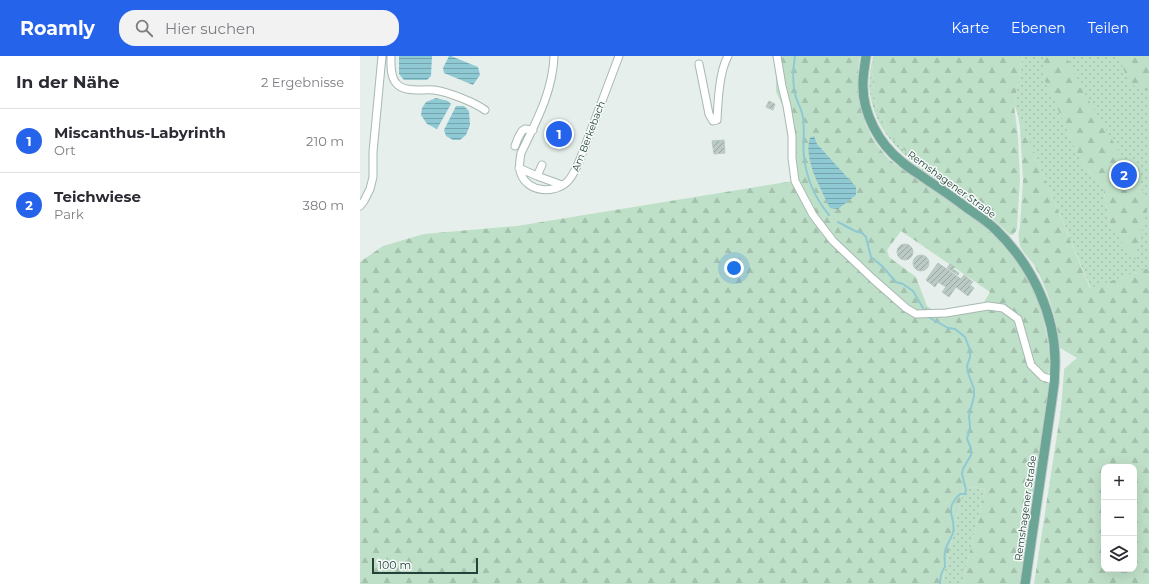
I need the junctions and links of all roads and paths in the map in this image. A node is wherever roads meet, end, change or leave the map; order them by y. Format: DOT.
graph roads {
  1 [pos="382,56"];
  2 [pos="391,56"];
  3 [pos="554,56"];
  4 [pos="619,56"];
  5 [pos="728,56"];
  6 [pos="778,56"];
  7 [pos="866,56"];
  8 [pos="699,64"];
  9 [pos="485,110"];
  10 [pos="533,130"];
  11 [pos="515,146"];
  12 [pos="542,165"];
  13 [pos="519,168"];
  14 [pos="537,176"];
  15 [pos="562,185"];
  16 [pos="360,206"];
  17 [pos="1054,380"];
  18 [pos="1025,584"];
  1 -- 16 [label="lane"];
  2 -- 9 [label="lane"];
  3 -- 10 [label="lane"];
  4 -- 15 [label="lane, Am Berkebach"];
  5 -- 8 [label="lane"];
  6 -- 17 [label="lane"];
  7 -- 17 [label="main road, Remshagener Straße"];
  10 -- 11 [label="lane"];
  10 -- 13 [label="lane"];
  12 -- 14 [label="lane"];
  13 -- 14 [label="lane"];
  13 -- 15 [label="lane"];
  14 -- 15 [label="lane"];
  17 -- 18 [label="main road, Remshagener Straße"];
}
